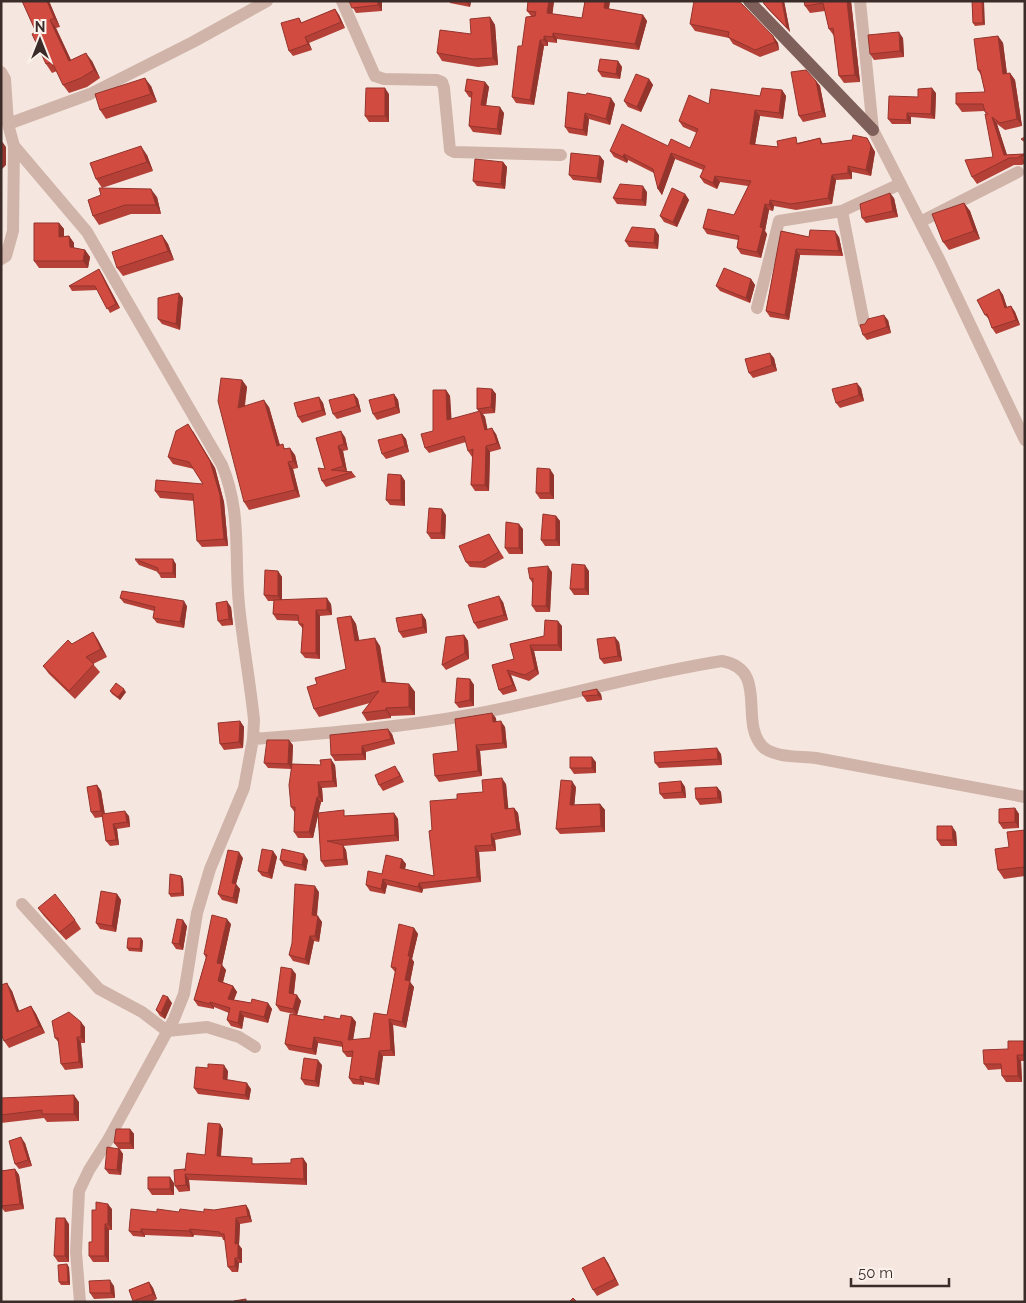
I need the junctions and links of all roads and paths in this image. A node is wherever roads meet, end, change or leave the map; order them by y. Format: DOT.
graph roads {
  1 [pos="342,1"];
  2 [pos="749,1"];
  3 [pos="860,1"];
  4 [pos="262,2"];
  5 [pos="1,72"];
  6 [pos="8,124"];
  7 [pos="873,130"];
  8 [pos="14,146"];
  9 [pos="561,155"];
  10 [pos="1018,172"];
  11 [pos="900,184"];
  12 [pos="842,211"];
  13 [pos="920,222"];
  14 [pos="1,259"];
  15 [pos="757,308"];
  16 [pos="864,323"];
  17 [pos="1025,440"];
  18 [pos="253,739"];
  19 [pos="1025,796"];
  20 [pos="22,904"];
  21 [pos="167,1031"];
  22 [pos="255,1047"];
  23 [pos="80,1302"];
  1 -- 9 [label="street"];
  2 -- 7 [label="main road"];
  3 -- 7 [label="street"];
  4 -- 6 [label="street"];
  5 -- 6 [label="street"];
  6 -- 8 [label="street"];
  7 -- 11 [label="street"];
  8 -- 14 [label="street"];
  8 -- 18 [label="street"];
  10 -- 13 [label="street"];
  11 -- 12 [label="street"];
  11 -- 13 [label="street"];
  12 -- 15 [label="street"];
  12 -- 16 [label="street"];
  13 -- 17 [label="street"];
  18 -- 19 [label="street"];
  18 -- 21 [label="street"];
  20 -- 21 [label="street"];
  21 -- 22 [label="street"];
  21 -- 23 [label="street"];
}
